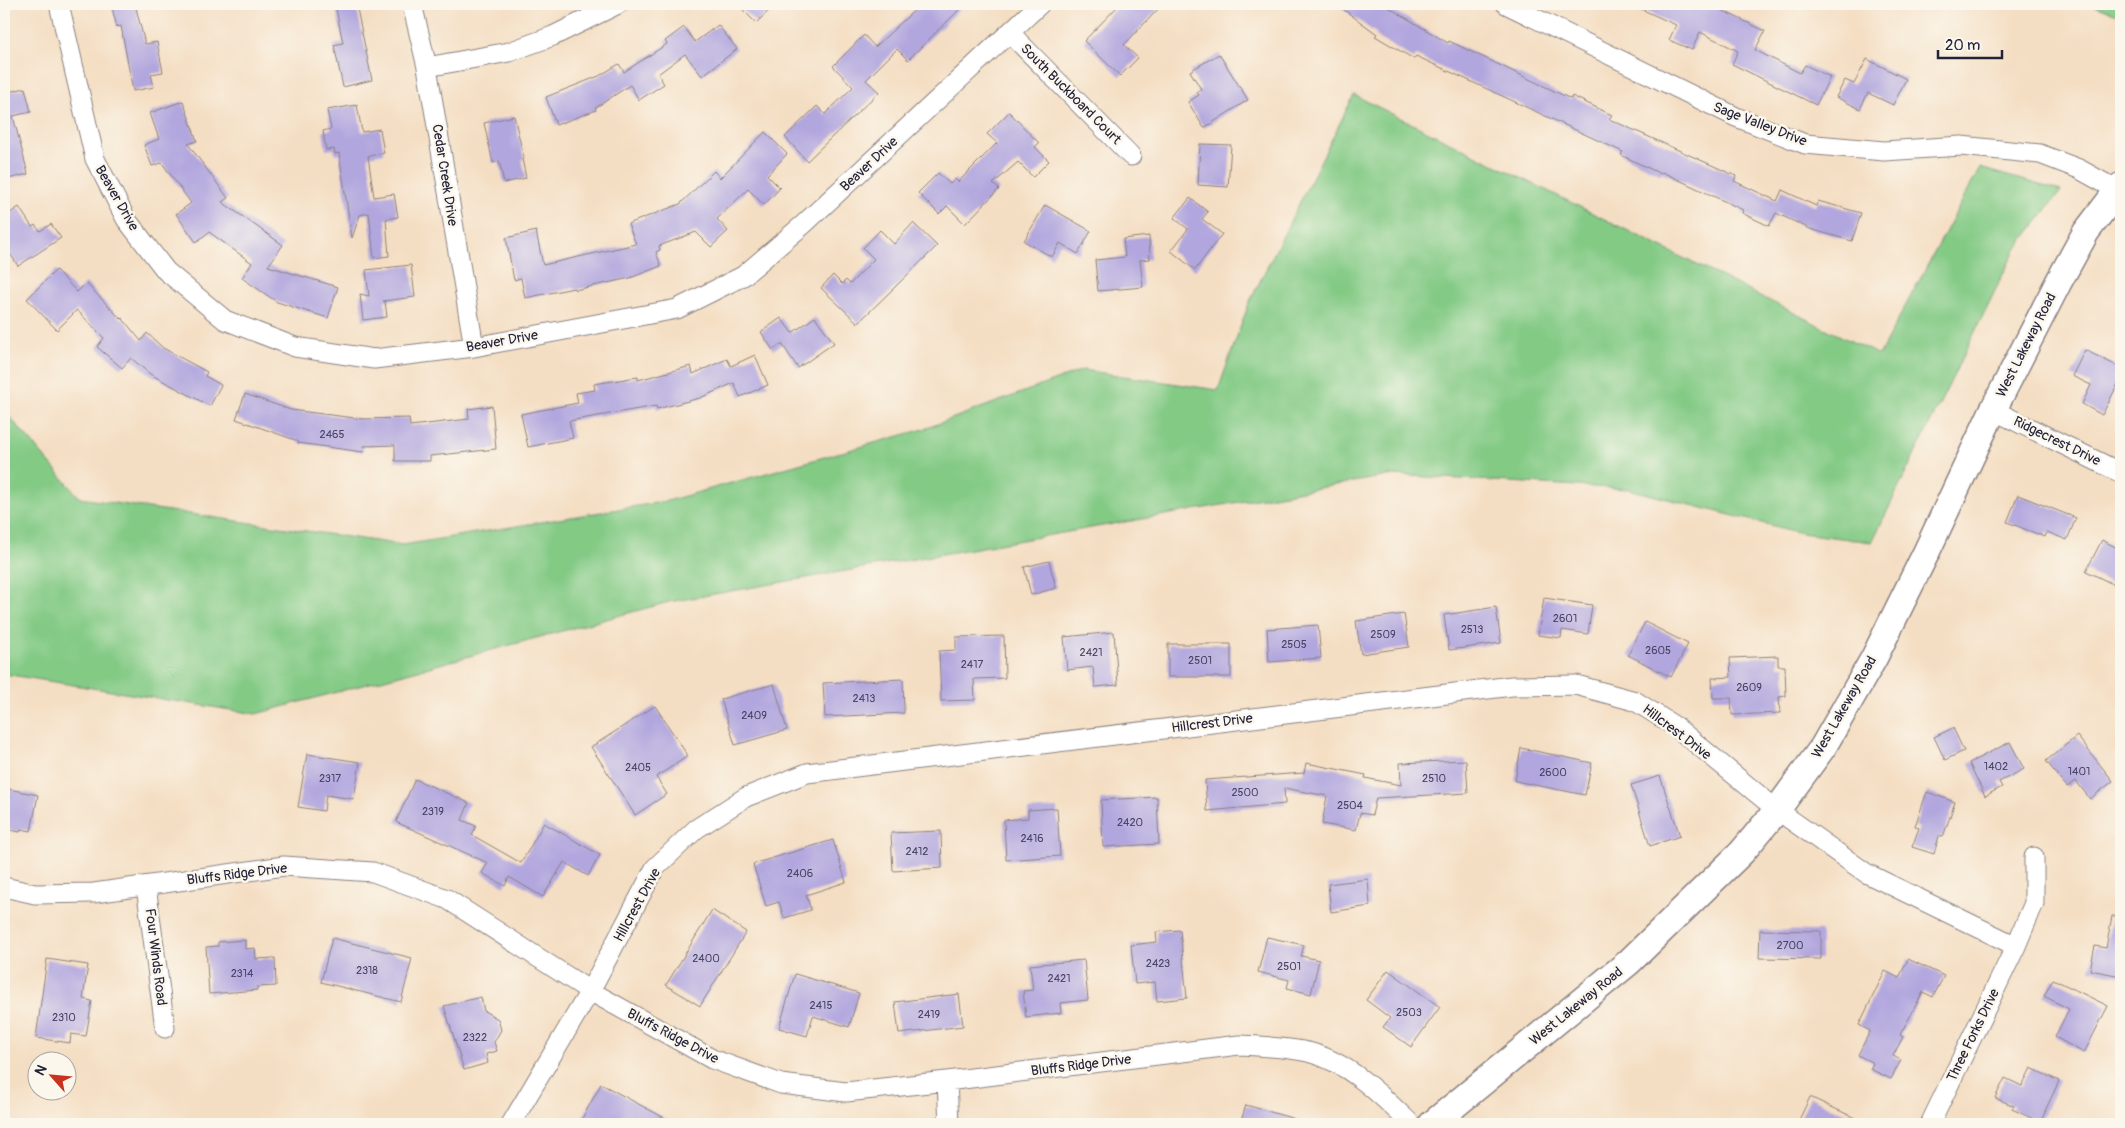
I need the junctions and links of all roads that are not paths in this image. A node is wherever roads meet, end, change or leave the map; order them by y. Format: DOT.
graph roads {
  1 [pos="59,4"];
  2 [pos="412,4"];
  3 [pos="618,4"];
  4 [pos="1040,4"];
  5 [pos="1506,4"];
  6 [pos="1010,33"];
  7 [pos="427,67"];
  8 [pos="1131,156"];
  9 [pos="2119,188"];
  10 [pos="474,347"];
  11 [pos="1993,410"];
  12 [pos="2121,473"];
  13 [pos="1777,810"];
  14 [pos="2034,857"];
  15 [pos="146,886"];
  16 [pos="4,887"];
  17 [pos="2016,946"];
  18 [pos="590,991"];
  19 [pos="165,1028"];
  20 [pos="947,1081"];
  21 [pos="512,1124"];
  22 [pos="949,1124"];
  23 [pos="1411,1124"];
  24 [pos="1432,1124"];
  25 [pos="1930,1124"];
  1 -- 10 [label="street, Beaver Drive"];
  2 -- 7 [label="street, Cedar Creek Drive"];
  3 -- 7 [label="street"];
  4 -- 6 [label="street, Beaver Drive"];
  5 -- 9 [label="street, Sage Valley Drive"];
  6 -- 8 [label="street, South Buckboard Court"];
  6 -- 10 [label="street, Beaver Drive"];
  7 -- 10 [label="street, Cedar Creek Drive"];
  9 -- 11 [label="street, West Lakeway Road"];
  11 -- 12 [label="street, Ridgecrest Drive"];
  11 -- 13 [label="street, West Lakeway Road"];
  13 -- 17 [label="street, Hillcrest Drive"];
  13 -- 18 [label="street, Hillcrest Drive"];
  13 -- 24 [label="street, West Lakeway Road"];
  14 -- 17 [label="street, Three Forks Drive"];
  15 -- 16 [label="street, Bluffs Ridge Drive"];
  15 -- 18 [label="street, Bluffs Ridge Drive"];
  15 -- 19 [label="street, Four Winds Road"];
  17 -- 25 [label="street, Three Forks Drive"];
  18 -- 20 [label="street, Bluffs Ridge Drive"];
  18 -- 21 [label="street, Hillcrest Drive"];
  20 -- 22 [label="street"];
  20 -- 23 [label="street, Bluffs Ridge Drive"];
}
